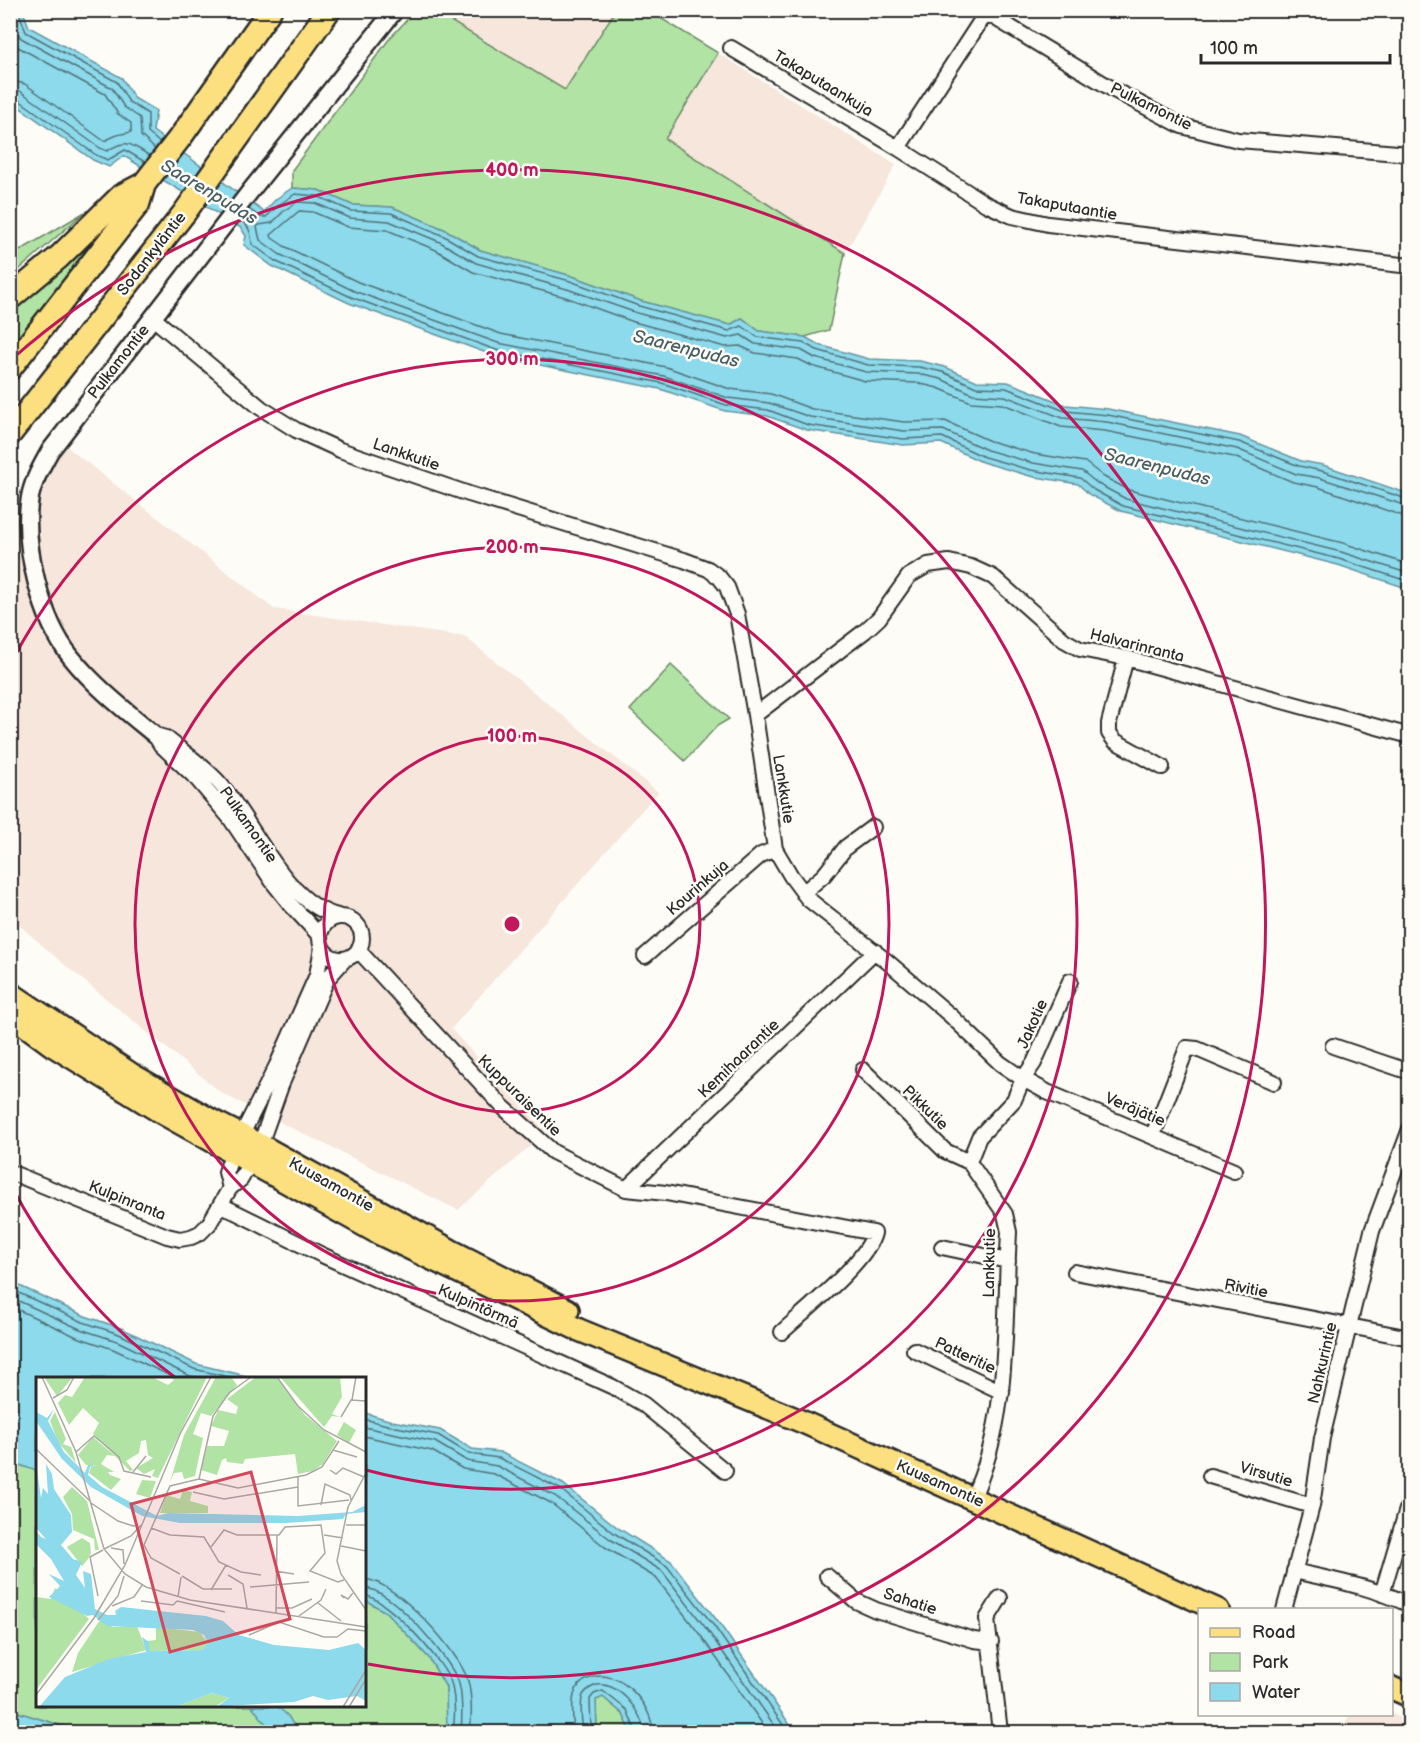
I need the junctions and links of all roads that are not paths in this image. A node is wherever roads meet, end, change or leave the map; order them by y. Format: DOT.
graph roads {
  1 [pos="270,10"];
  2 [pos="329,10"];
  3 [pos="395,10"];
  4 [pos="984,12"];
  5 [pos="730,48"];
  6 [pos="898,148"];
  7 [pos="1410,154"];
  8 [pos="144,184"];
  9 [pos="1410,266"];
  10 [pos="10,298"];
  11 [pos="153,318"];
  12 [pos="10,368"];
  13 [pos="10,434"];
  14 [pos="1126,658"];
  15 [pos="755,715"];
  16 [pos="155,735"];
  17 [pos="1410,736"];
  18 [pos="1162,767"];
  19 [pos="873,827"];
  20 [pos="776,849"];
  21 [pos="803,893"];
  22 [pos="338,916"];
  23 [pos="321,942"];
  24 [pos="358,950"];
  25 [pos="875,951"];
  26 [pos="645,956"];
  27 [pos="345,959"];
  28 [pos="1070,981"];
  29 [pos="10,993"];
  30 [pos="10,1014"];
  31 [pos="1333,1046"];
  32 [pos="863,1070"];
  33 [pos="1410,1072"];
  34 [pos="1023,1079"];
  35 [pos="1274,1082"];
  36 [pos="1410,1129"];
  37 [pos="1153,1135"];
  38 [pos="236,1144"];
  39 [pos="260,1145"];
  40 [pos="969,1162"];
  41 [pos="1403,1163"];
  42 [pos="251,1164"];
  43 [pos="1234,1171"];
  44 [pos="10,1172"];
  45 [pos="230,1188"];
  46 [pos="626,1189"];
  47 [pos="220,1205"];
  48 [pos="942,1247"];
  49 [pos="1008,1261"];
  50 [pos="1075,1272"];
  51 [pos="1348,1326"];
  52 [pos="782,1332"];
  53 [pos="1410,1338"];
  54 [pos="914,1350"];
  55 [pos="660,1362"];
  56 [pos="1002,1392"];
  57 [pos="725,1471"];
  58 [pos="1210,1476"];
  59 [pos="972,1499"];
  60 [pos="1410,1499"];
  61 [pos="1312,1506"];
  62 [pos="1294,1571"];
  63 [pos="827,1576"];
  64 [pos="1382,1594"];
  65 [pos="999,1598"];
  66 [pos="1410,1605"];
  67 [pos="1214,1608"];
  68 [pos="1285,1608"];
  69 [pos="991,1642"];
  70 [pos="1393,1688"];
  71 [pos="1410,1696"];
  72 [pos="1000,1732"];
  1 -- 8 [label="highway"];
  2 -- 13 [label="highway, Sodankyläntie"];
  3 -- 11 [label="street, Pulkamontie"];
  4 -- 6 [label="street"];
  4 -- 7 [label="street, Pulkamontie"];
  5 -- 6 [label="street, Takaputaankuja"];
  6 -- 9 [label="street, Takaputaantie"];
  8 -- 10 [label="highway"];
  8 -- 12 [label="highway"];
  11 -- 15 [label="street, Lankkutie"];
  11 -- 16 [label="street, Pulkamontie"];
  14 -- 15 [label="street, Halvarinranta"];
  14 -- 17 [label="street, Halvarinranta"];
  14 -- 18 [label="street"];
  15 -- 20 [label="street, Lankkutie"];
  16 -- 22 [label="street, Pulkamontie"];
  16 -- 23 [label="street, Pulkamontie"];
  19 -- 21 [label="street"];
  20 -- 21 [label="street, Lankkutie"];
  20 -- 26 [label="street, Kourinkuja"];
  21 -- 25 [label="street, Lankkutie"];
  22 -- 23 [label="street"];
  22 -- 24 [label="street"];
  23 -- 27 [label="street"];
  23 -- 38 [label="street"];
  24 -- 27 [label="street"];
  24 -- 46 [label="street, Kuppuraisentie"];
  25 -- 34 [label="street, Lankkutie"];
  25 -- 46 [label="street, Kemihaarantie"];
  27 -- 39 [label="street"];
  28 -- 34 [label="street, Jakotie"];
  29 -- 38 [label="main road, Kuusamontie"];
  30 -- 38 [label="main road, Kuusamontie"];
  31 -- 33 [label="street"];
  32 -- 40 [label="street, Pikkutie"];
  34 -- 37 [label="street, Veräjätie"];
  34 -- 40 [label="street"];
  35 -- 37 [label="street"];
  36 -- 41 [label="street, Nahkurintie"];
  37 -- 43 [label="street, Veräjätie"];
  38 -- 39 [label="main road, Kuusamontie"];
  38 -- 42 [label="main road, Kuusamontie"];
  38 -- 45 [label="street"];
  39 -- 42 [label="street"];
  39 -- 55 [label="main road, Kuusamontie"];
  40 -- 49 [label="street, Lankkutie"];
  41 -- 51 [label="street, Nahkurintie"];
  42 -- 45 [label="street"];
  42 -- 55 [label="main road, Kuusamontie"];
  44 -- 47 [label="street, Kulpinranta"];
  45 -- 47 [label="street"];
  46 -- 52 [label="street, Kuppuraisentie"];
  47 -- 57 [label="street, Kulpintörmä"];
  48 -- 49 [label="street"];
  49 -- 56 [label="street, Lankkutie"];
  50 -- 51 [label="street, Rivitie"];
  51 -- 53 [label="street, Rivitie"];
  51 -- 61 [label="street, Nahkurintie"];
  54 -- 56 [label="street, Patteritie"];
  55 -- 59 [label="main road, Kuusamontie"];
  56 -- 59 [label="street, Lankkutie"];
  58 -- 61 [label="street, Virsutie"];
  59 -- 67 [label="main road, Kuusamontie"];
  60 -- 64 [label="street"];
  61 -- 62 [label="street, Nahkurintie"];
  62 -- 64 [label="street"];
  62 -- 68 [label="street, Nahkurintie"];
  63 -- 69 [label="street, Sahatie"];
  64 -- 66 [label="street"];
  65 -- 69 [label="street"];
  69 -- 72 [label="street"];
  70 -- 71 [label="main road"];
}
